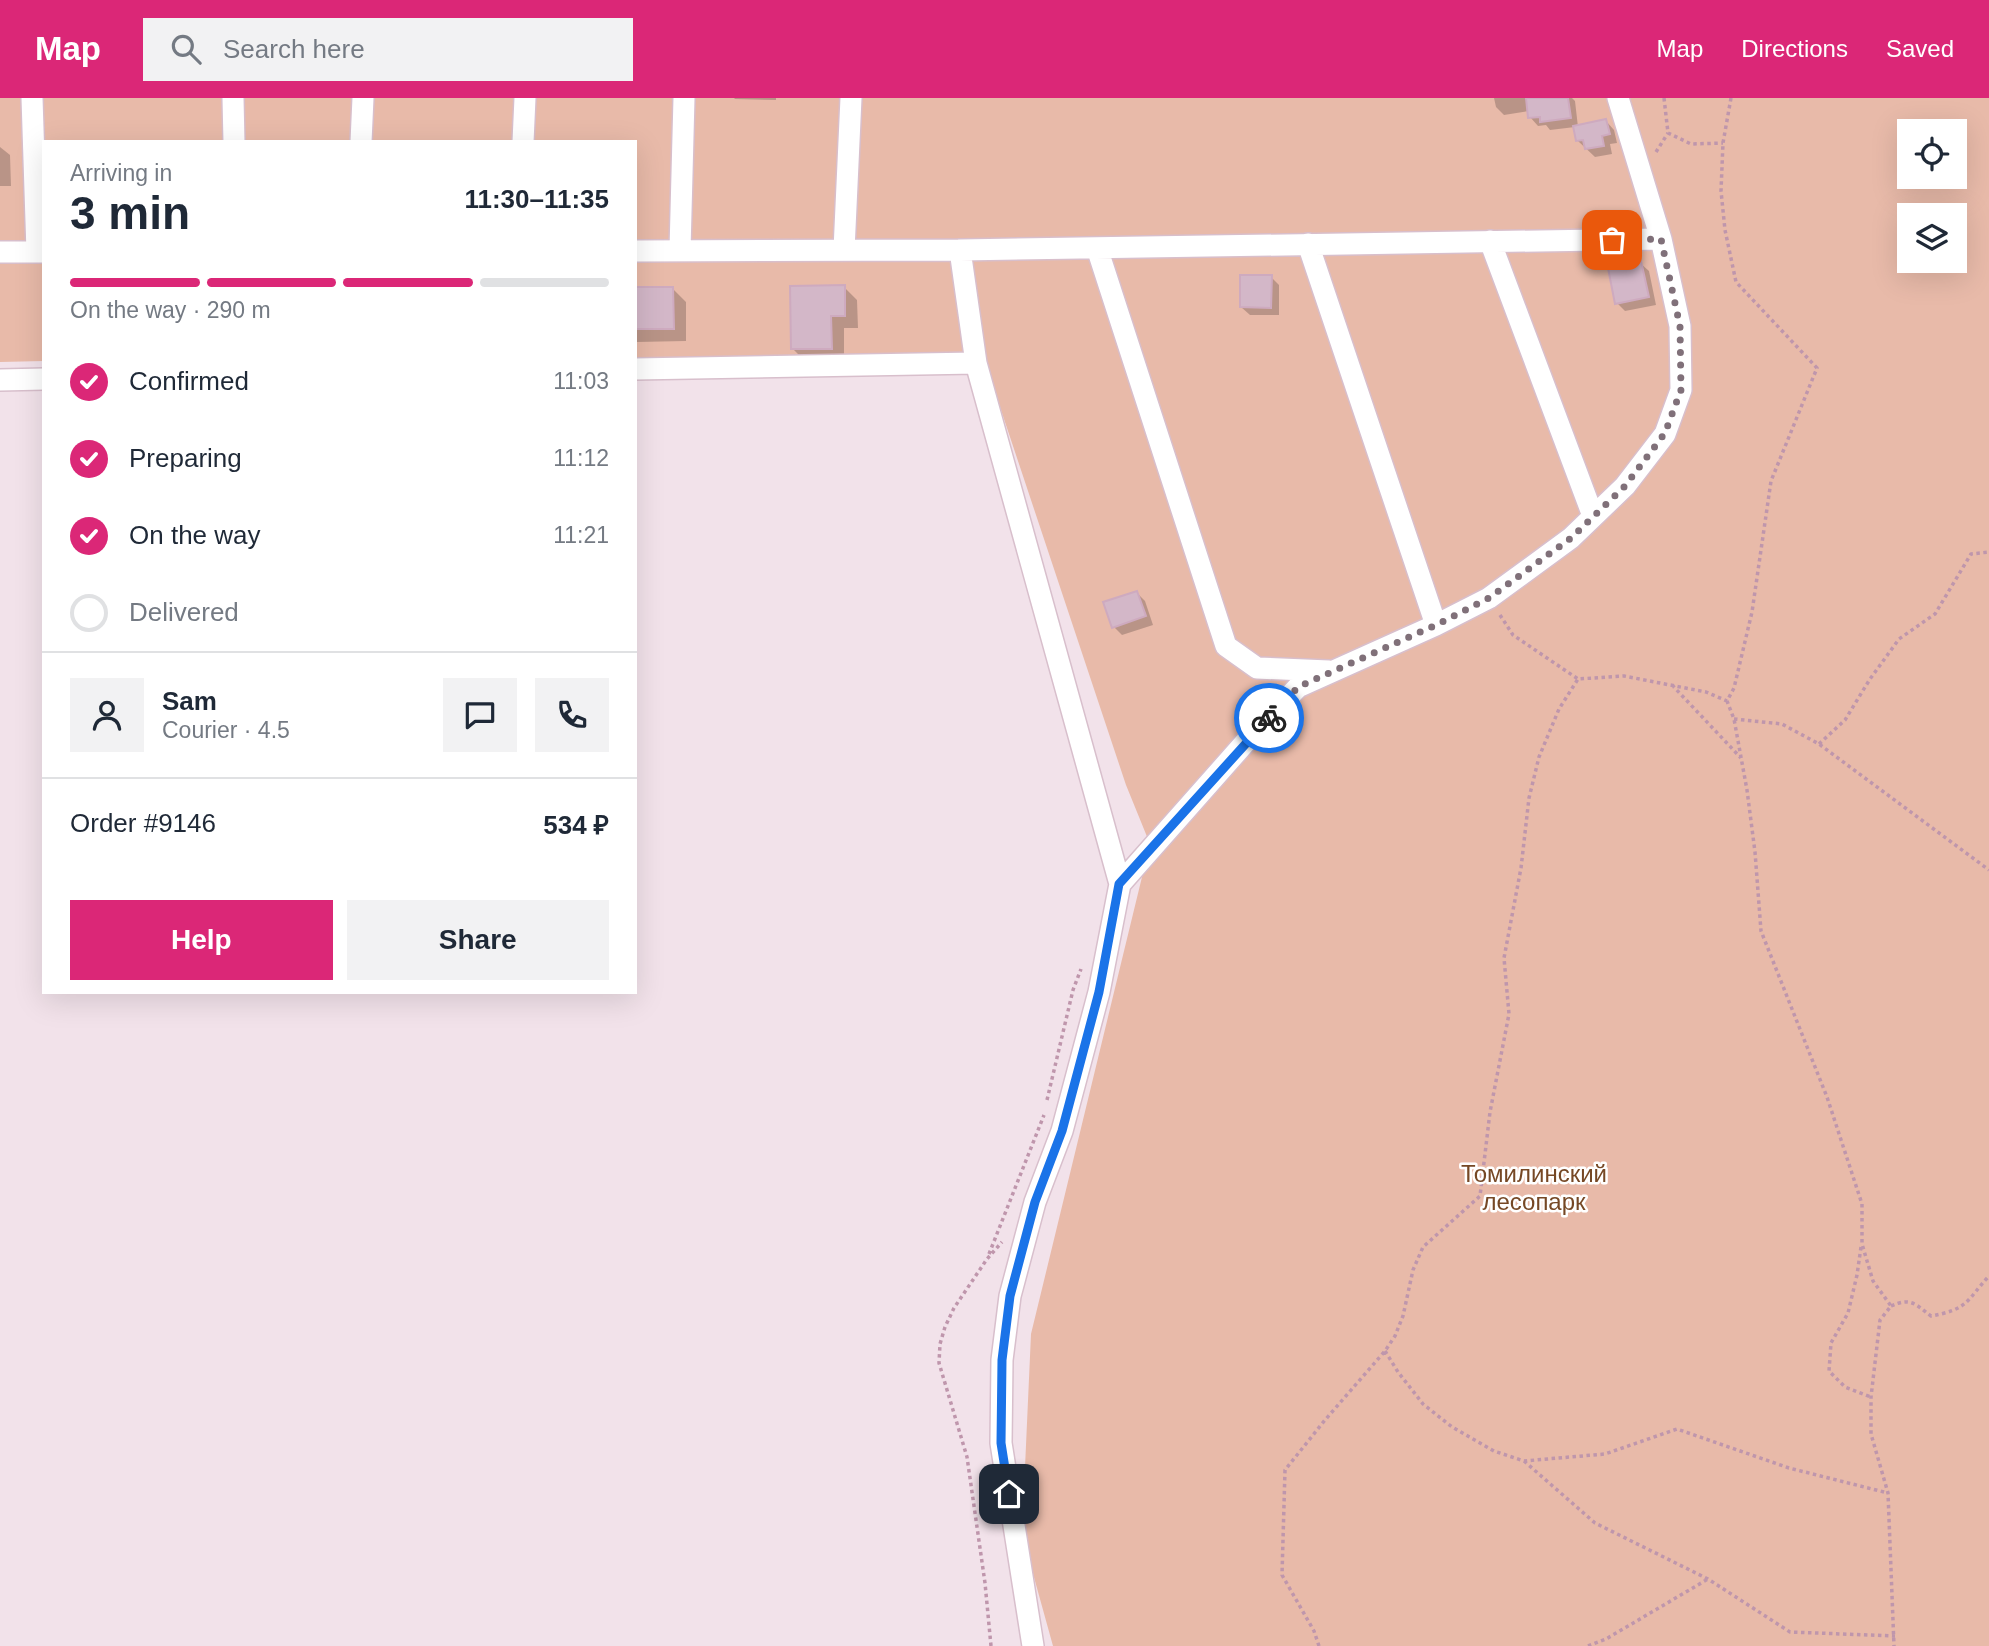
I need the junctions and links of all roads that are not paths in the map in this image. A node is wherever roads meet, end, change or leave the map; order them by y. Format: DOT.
graph roads {
  1 [pos="32,98"];
  2 [pos="233,98"];
  3 [pos="363,98"];
  4 [pos="525,98"];
  5 [pos="684,98"];
  6 [pos="851,98"];
  7 [pos="1618,98"];
  8 [pos="234,140"];
  9 [pos="361,140"];
  10 [pos="523,140"];
  11 [pos="1661,239"];
  12 [pos="1490,242"];
  13 [pos="1308,244"];
  14 [pos="1097,248"];
  15 [pos="680,250"];
  16 [pos="844,250"];
  17 [pos="960,250"];
  18 [pos="637,251"];
  19 [pos="0,252"];
  20 [pos="40,252"];
  21 [pos="976,363"];
  22 [pos="637,369"];
  23 [pos="42,379"];
  24 [pos="0,380"];
  25 [pos="1593,516"];
  26 [pos="1436,625"];
  27 [pos="1335,671"];
  28 [pos="1119,884"];
  29 [pos="1033,1646"];
  1 -- 20 [label="street"];
  2 -- 8 [label="street"];
  3 -- 9 [label="street"];
  4 -- 10 [label="street"];
  5 -- 15 [label="street"];
  6 -- 16 [label="street"];
  7 -- 11 [label="street"];
  11 -- 12 [label="street"];
  11 -- 25 [label="street"];
  12 -- 13 [label="street"];
  12 -- 25 [label="street"];
  13 -- 14 [label="street"];
  13 -- 26 [label="street"];
  14 -- 17 [label="street"];
  14 -- 27 [label="street"];
  15 -- 16 [label="street"];
  15 -- 18 [label="street"];
  16 -- 17 [label="street"];
  17 -- 21 [label="street"];
  19 -- 20 [label="street"];
  21 -- 22 [label="street"];
  21 -- 28 [label="street"];
  23 -- 24 [label="street"];
  25 -- 26 [label="street"];
  26 -- 27 [label="street"];
  27 -- 28 [label="street"];
  28 -- 29 [label="street"];
}
